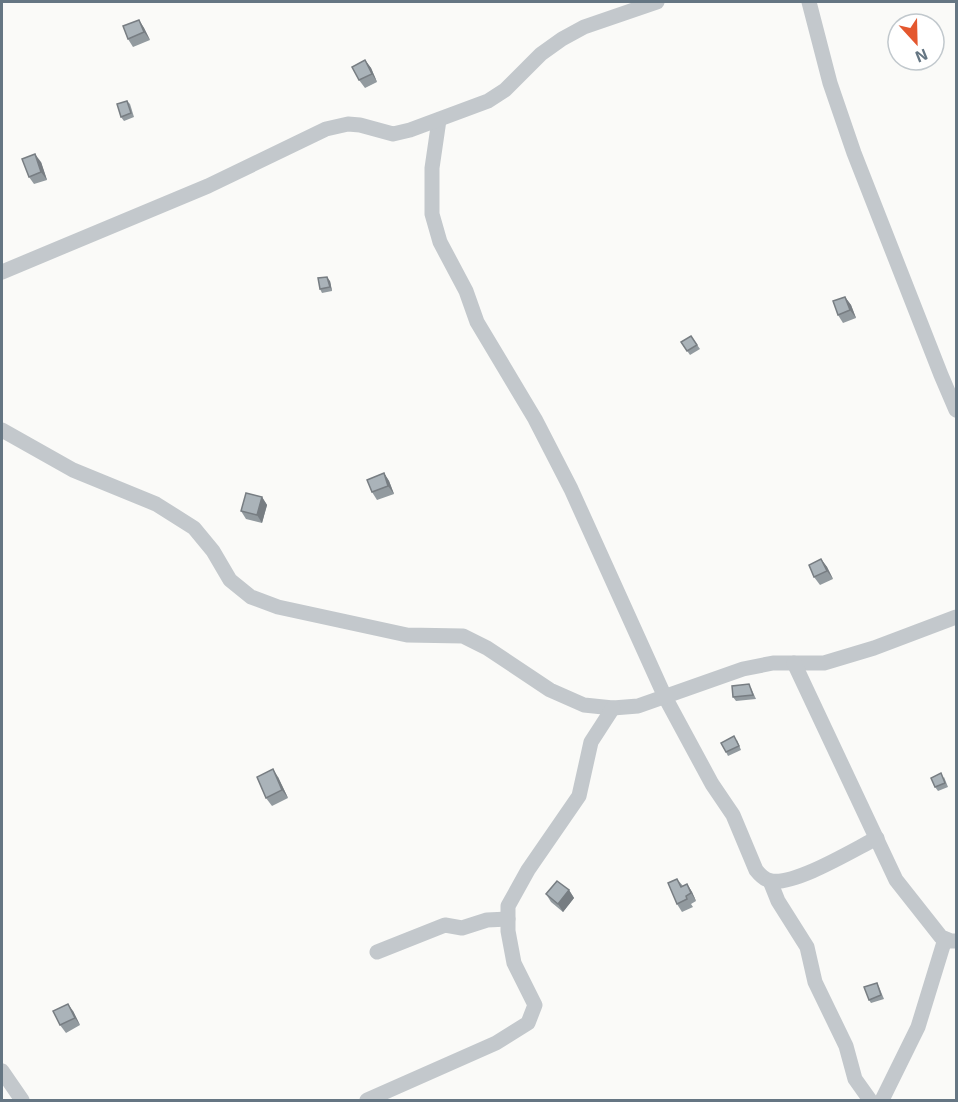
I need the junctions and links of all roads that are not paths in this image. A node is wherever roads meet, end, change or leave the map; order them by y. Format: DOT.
graph roads {
  1 [pos="657,2"];
  2 [pos="809,2"];
  3 [pos="439,120"];
  4 [pos="2,273"];
  5 [pos="957,410"];
  6 [pos="2,430"];
  7 [pos="957,617"];
  8 [pos="794,663"];
  9 [pos="665,697"];
  10 [pos="613,708"];
  11 [pos="877,838"];
  12 [pos="771,881"];
  13 [pos="508,919"];
  14 [pos="951,940"];
  15 [pos="377,952"];
  16 [pos="2,1071"];
  17 [pos="22,1101"];
  18 [pos="367,1101"];
  19 [pos="870,1101"];
  20 [pos="882,1101"];
  1 -- 3 [label="street"];
  2 -- 5 [label="street"];
  3 -- 4 [label="street"];
  3 -- 9 [label="street"];
  6 -- 10 [label="street"];
  7 -- 8 [label="street"];
  8 -- 9 [label="street"];
  8 -- 11 [label="street"];
  9 -- 10 [label="street"];
  9 -- 12 [label="street"];
  10 -- 13 [label="street"];
  11 -- 12 [label="street"];
  11 -- 14 [label="street"];
  12 -- 19 [label="street"];
  13 -- 15 [label="street"];
  13 -- 18 [label="street"];
  14 -- 20 [label="street"];
  16 -- 17 [label="street"];
}
